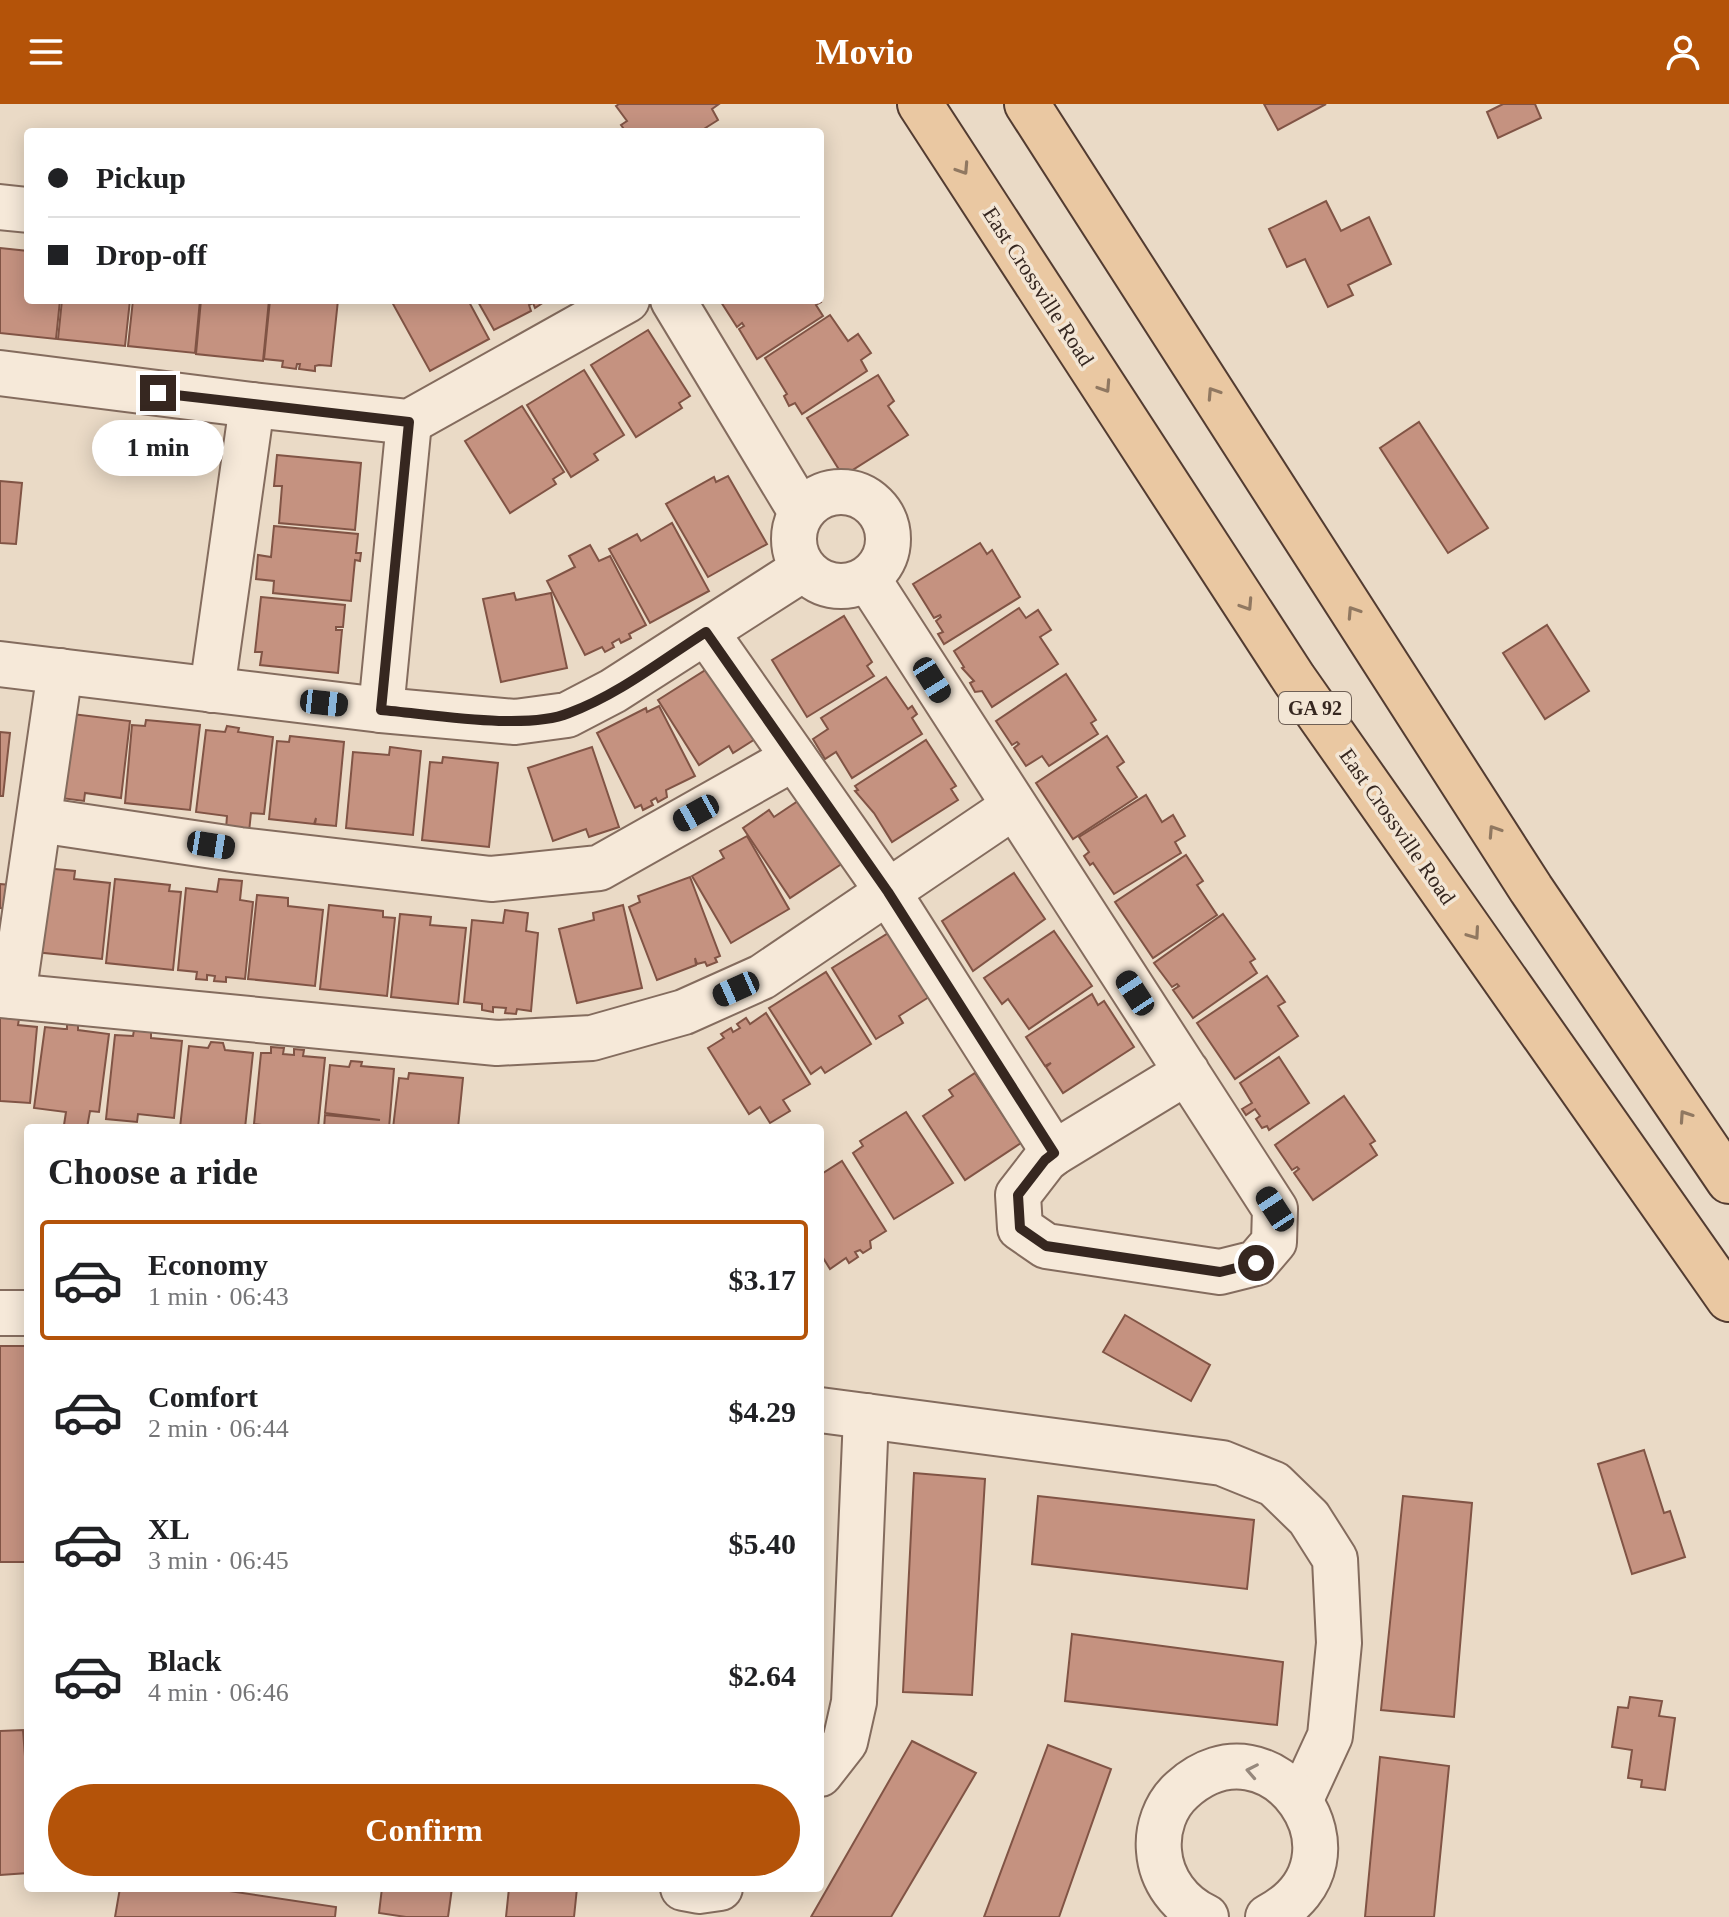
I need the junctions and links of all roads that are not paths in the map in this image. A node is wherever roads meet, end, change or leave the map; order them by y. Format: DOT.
graph roads {
  1 [pos="920,104"];
  2 [pos="1027,104"];
  3 [pos="0,207"];
  4 [pos="24,210"];
  5 [pos="620,304"];
  6 [pos="675,304"];
  7 [pos="0,373"];
  8 [pos="252,405"];
  9 [pos="409,422"];
  10 [pos="801,512"];
  11 [pos="803,569"];
  12 [pos="868,579"];
  13 [pos="706,632"];
  14 [pos="0,664"];
  15 [pos="60,671"];
  16 [pos="212,690"];
  17 [pos="381,710"];
  18 [pos="794,758"];
  19 [pos="1013,807"];
  20 [pos="39,820"];
  21 [pos="888,892"];
  22 [pos="6,995"];
  23 [pos="1187,1072"];
  24 [pos="1054,1153"];
  25 [pos="1729,1181"];
  26 [pos="1729,1299"];
  27 [pos="0,1313"];
  28 [pos="24,1313"];
  29 [pos="824,1411"];
  30 [pos="866,1416"];
  31 [pos="824,1769"];
  32 [pos="1301,1799"];
  33 [pos="1206,1917"];
  34 [pos="1268,1917"];
  1 -- 26 [label="main road, East Crossville Road / GA 92, one-way"];
  25 -- 2 [label="main road, one-way"];
  3 -- 4 [label="street"];
  5 -- 9 [label="street"];
  6 -- 10 [label="street"];
  7 -- 8 [label="street"];
  8 -- 9 [label="street"];
  8 -- 16 [label="street"];
  9 -- 17 [label="street"];
  10 -- 11 [label="street"];
  10 -- 12 [label="street"];
  11 -- 12 [label="street"];
  11 -- 13 [label="street"];
  12 -- 19 [label="street"];
  13 -- 17 [label="street"];
  13 -- 18 [label="street"];
  14 -- 15 [label="street"];
  15 -- 16 [label="street"];
  15 -- 20 [label="street"];
  16 -- 17 [label="street"];
  18 -- 20 [label="street"];
  18 -- 21 [label="street"];
  19 -- 21 [label="street"];
  19 -- 23 [label="street"];
  20 -- 22 [label="street"];
  21 -- 22 [label="street"];
  21 -- 24 [label="street"];
  23 -- 24 [label="street"];
  23 -- 24 [label="street"];
  27 -- 28 [label="street"];
  29 -- 30 [label="street"];
  30 -- 31 [label="street"];
  30 -- 32 [label="street"];
  32 -- 33 [label="street, one-way"];
  32 -- 34 [label="street"];
}
